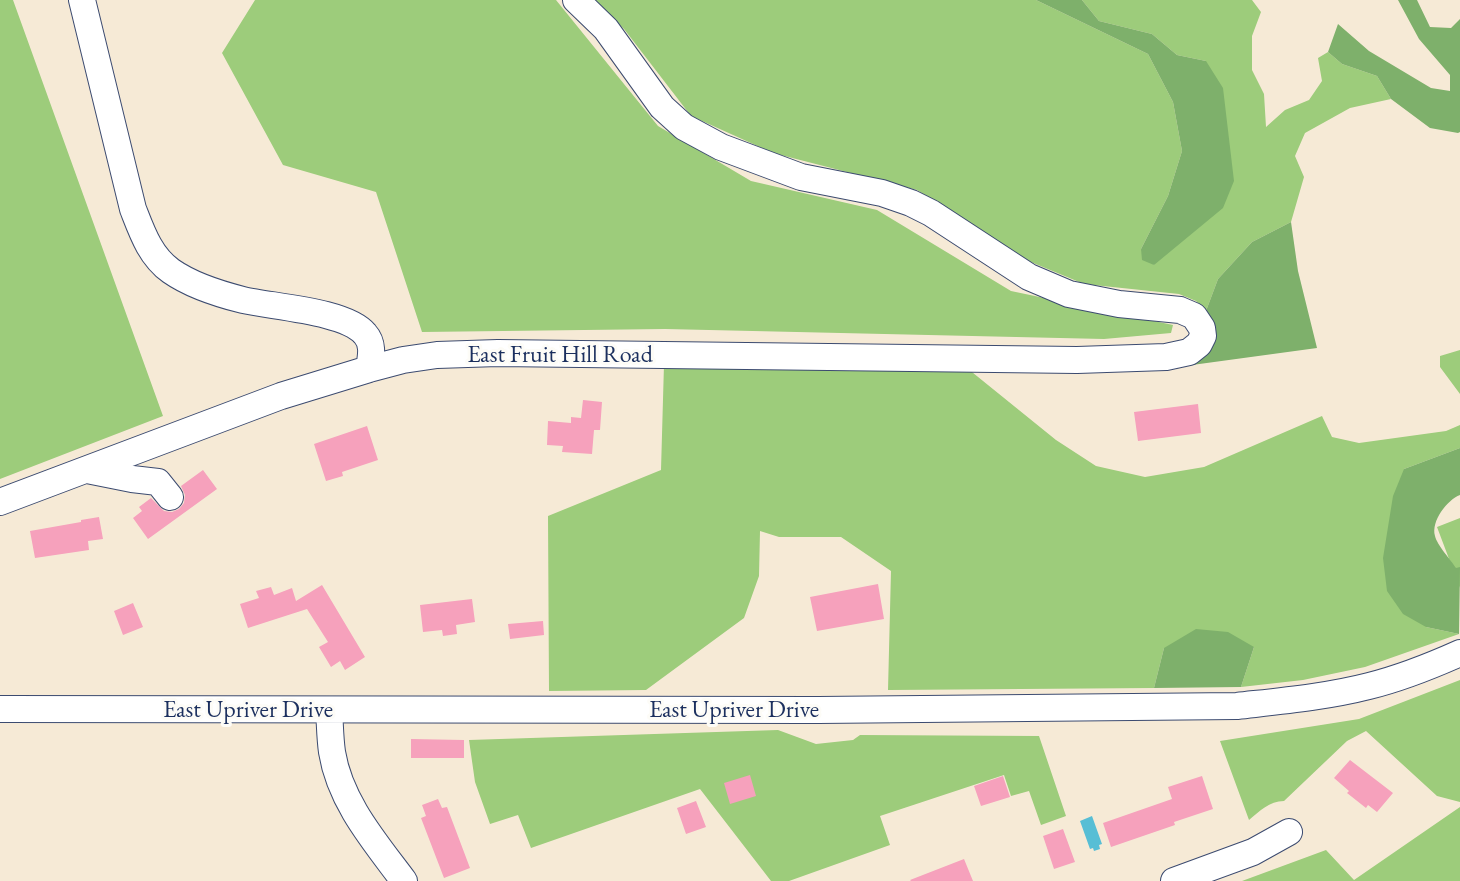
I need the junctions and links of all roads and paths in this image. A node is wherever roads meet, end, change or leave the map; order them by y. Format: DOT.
graph roads {
  1 [pos="82,0"];
  2 [pos="576,0"];
  3 [pos="369,369"];
  4 [pos="87,470"];
  5 [pos="170,497"];
  6 [pos="0,502"];
  7 [pos="1460,653"];
  8 [pos="0,709"];
  9 [pos="329,710"];
  10 [pos="1289,832"];
  11 [pos="404,881"];
  12 [pos="1174,881"];
  1 -- 3 [label="street"];
  2 -- 3 [label="street, East Fruit Hill Road"];
  3 -- 4 [label="street, East Fruit Hill Road"];
  4 -- 5 [label="street"];
  4 -- 6 [label="street, East Fruit Hill Road"];
  7 -- 9 [label="street, East Upriver Drive"];
  8 -- 9 [label="street, East Upriver Drive"];
  9 -- 11 [label="street"];
  10 -- 12 [label="street"];
}
